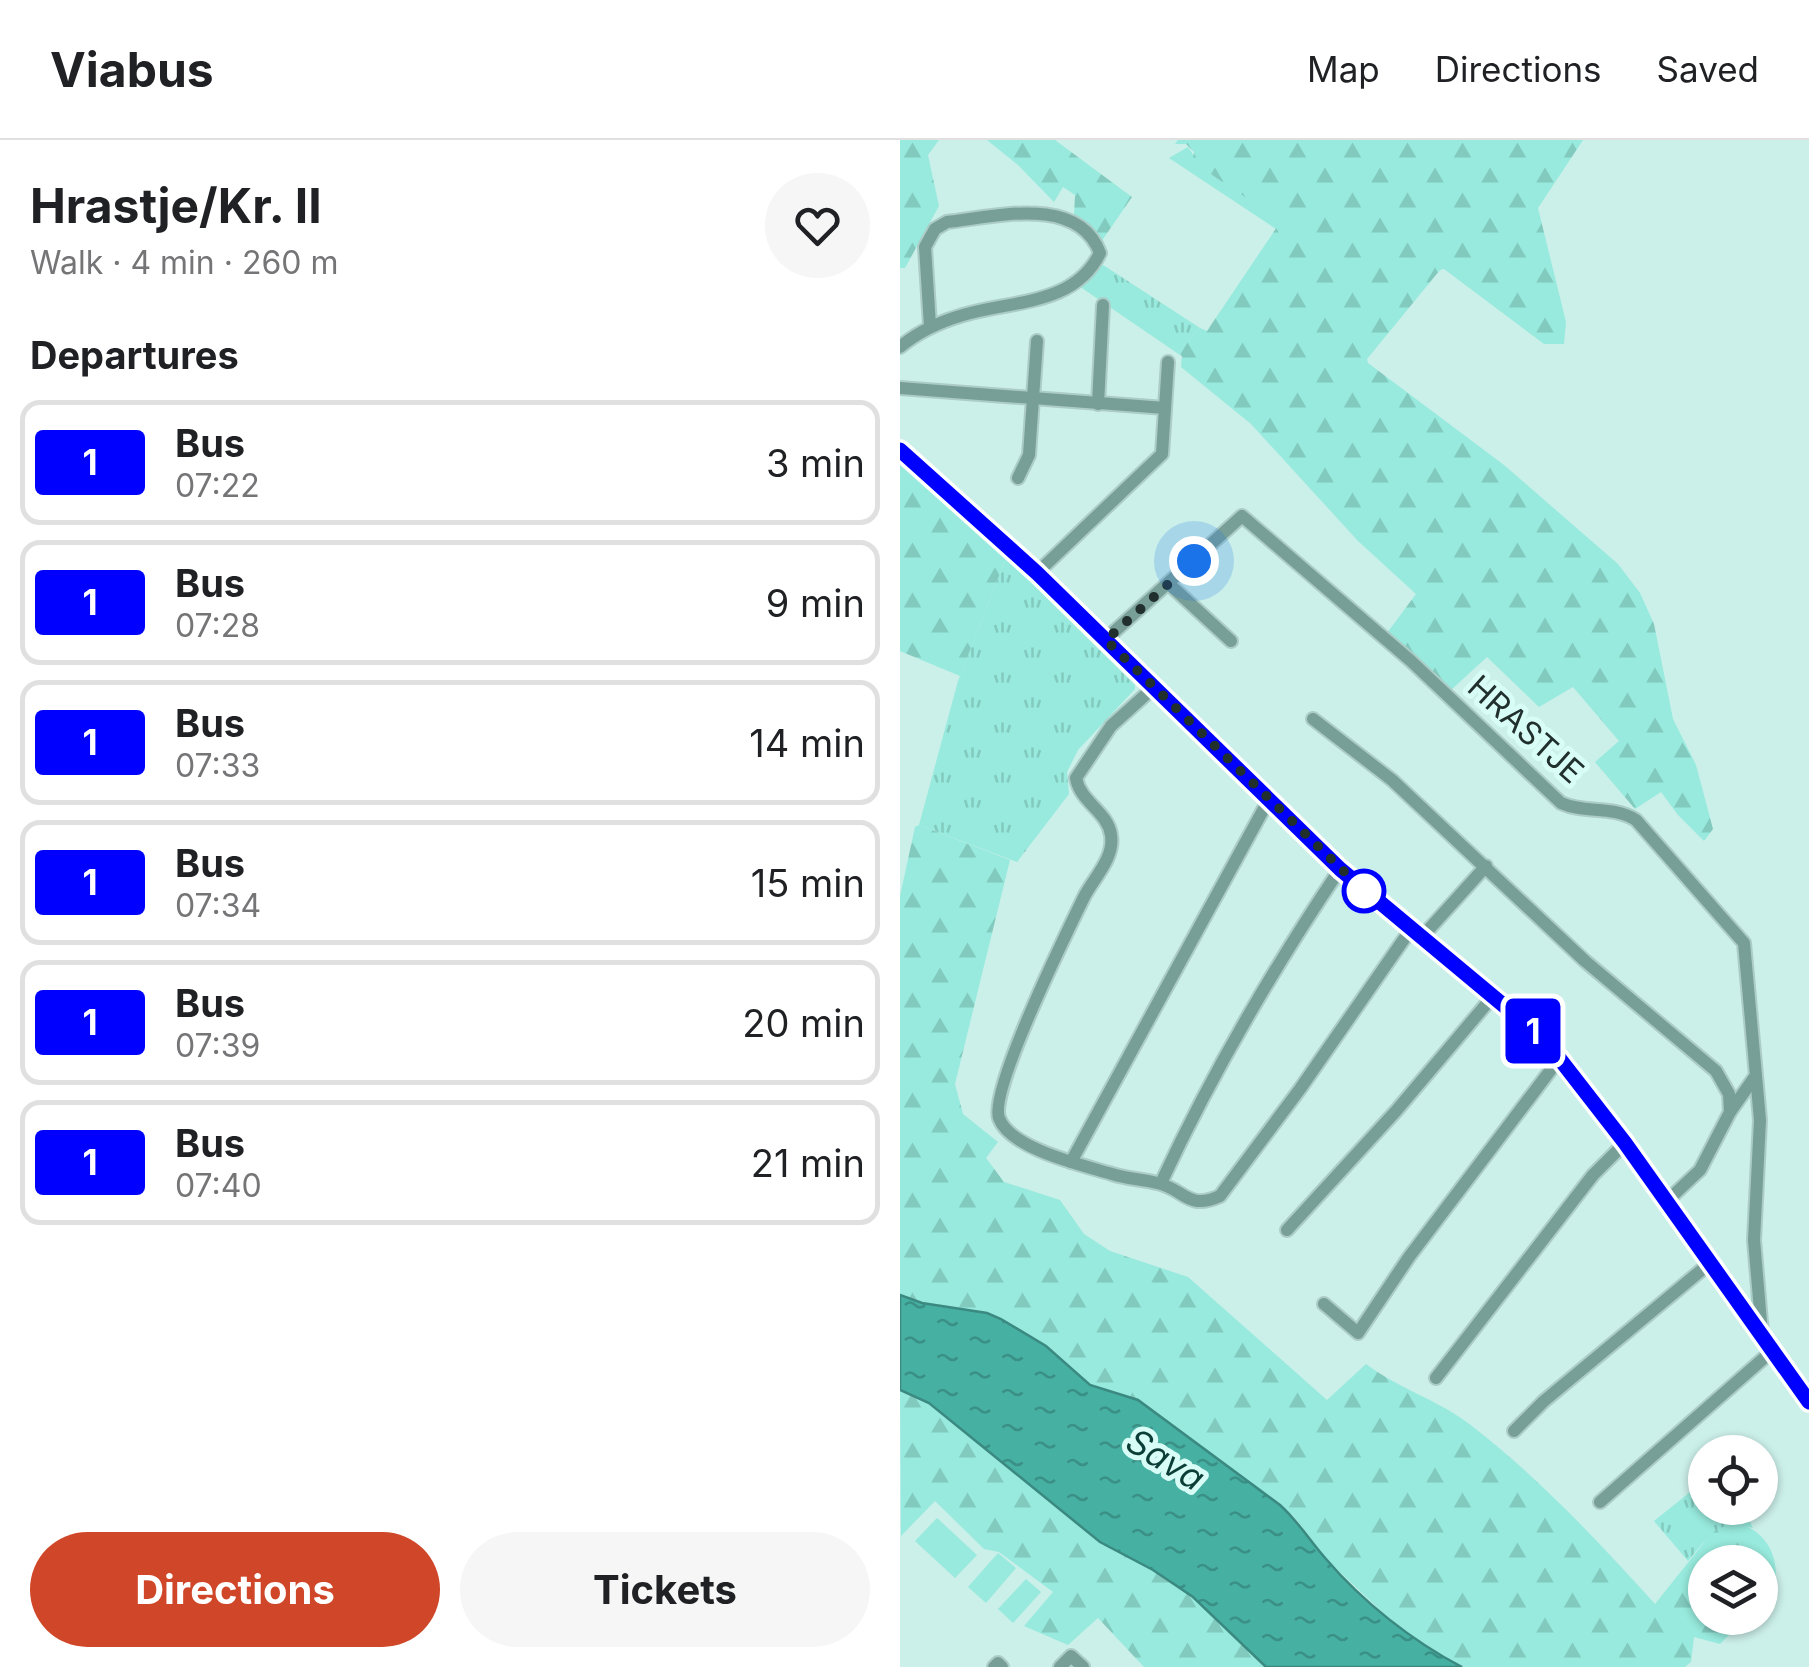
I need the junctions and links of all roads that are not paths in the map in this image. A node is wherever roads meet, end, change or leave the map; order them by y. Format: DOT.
graph roads {
  1 [pos="1103,305"];
  2 [pos="930,326"];
  3 [pos="1037,341"];
  4 [pos="900,347"];
  5 [pos="1168,362"];
  6 [pos="900,388"];
  7 [pos="1032,400"];
  8 [pos="1098,404"];
  9 [pos="1165,408"];
  10 [pos="900,450"];
  11 [pos="1018,478"];
  12 [pos="1037,573"];
  13 [pos="1170,584"];
  14 [pos="1106,640"];
  15 [pos="1231,641"];
  16 [pos="1153,688"];
  17 [pos="1314,719"];
  18 [pos="1268,801"];
  19 [pos="1486,866"];
  20 [pos="1340,869"];
  21 [pos="1417,933"];
  22 [pos="1494,994"];
  23 [pos="1559,1058"];
  24 [pos="1754,1078"];
  25 [pos="1730,1112"];
  26 [pos="1625,1143"];
  27 [pos="1071,1162"];
  28 [pos="1161,1183"];
  29 [pos="1666,1202"];
  30 [pos="1287,1230"];
  31 [pos="1710,1263"];
  32 [pos="1324,1304"];
  33 [pos="1767,1344"];
  34 [pos="1436,1378"];
  35 [pos="1809,1402"];
  36 [pos="1514,1431"];
  37 [pos="1600,1502"];
  38 [pos="994,1667"];
  39 [pos="1002,1667"];
  40 [pos="1060,1667"];
  41 [pos="1083,1667"];
  1 -- 8 [label="street"];
  2 -- 2 [label="street"];
  2 -- 4 [label="street"];
  3 -- 7 [label="street"];
  5 -- 9 [label="street"];
  6 -- 7 [label="street"];
  7 -- 8 [label="street"];
  7 -- 11 [label="street"];
  8 -- 9 [label="street"];
  9 -- 12 [label="street"];
  10 -- 12 [label="street"];
  12 -- 14 [label="street"];
  13 -- 14 [label="street, HRASTJE"];
  13 -- 15 [label="street"];
  13 -- 24 [label="street, HRASTJE"];
  14 -- 16 [label="street"];
  16 -- 18 [label="street"];
  16 -- 27 [label="street"];
  17 -- 19 [label="street"];
  18 -- 20 [label="street"];
  18 -- 27 [label="street"];
  19 -- 21 [label="street"];
  19 -- 25 [label="street"];
  20 -- 21 [label="street"];
  20 -- 28 [label="street"];
  21 -- 22 [label="street"];
  21 -- 28 [label="street"];
  22 -- 23 [label="street"];
  22 -- 30 [label="street"];
  23 -- 26 [label="street"];
  23 -- 32 [label="street"];
  24 -- 25 [label="street"];
  24 -- 33 [label="street, HRASTJE"];
  25 -- 29 [label="street"];
  26 -- 29 [label="street"];
  26 -- 34 [label="street"];
  27 -- 28 [label="street"];
  29 -- 31 [label="street"];
  31 -- 33 [label="street"];
  31 -- 36 [label="street"];
  33 -- 35 [label="street"];
  33 -- 37 [label="street"];
  38 -- 39 [label="street"];
  40 -- 41 [label="street"];
}
